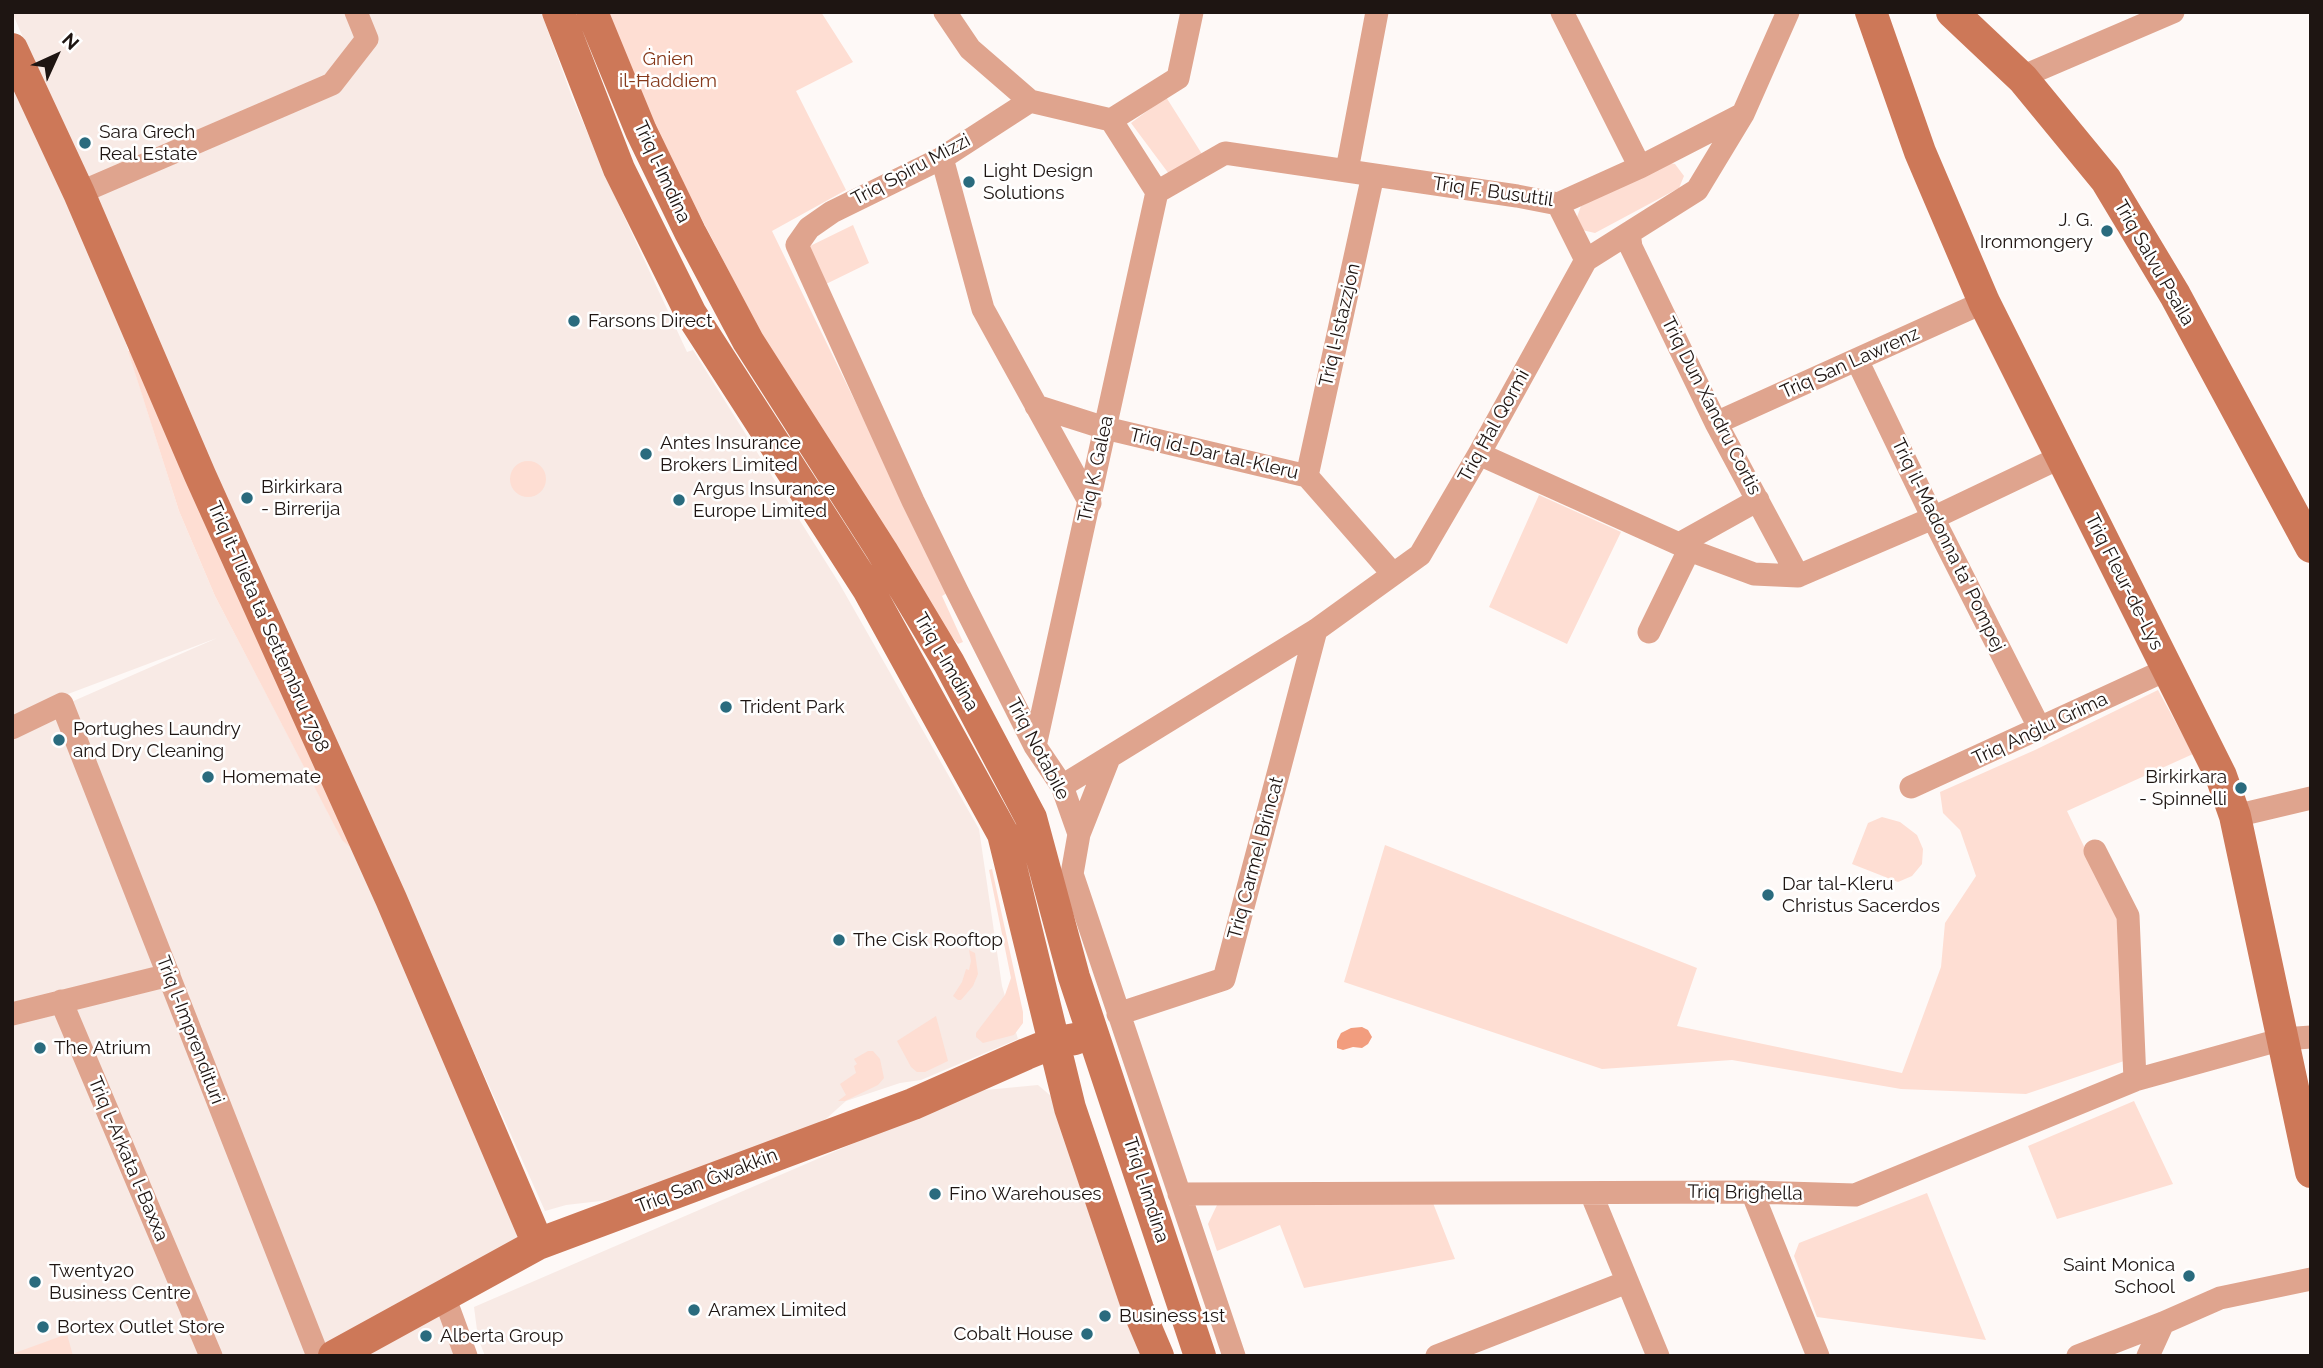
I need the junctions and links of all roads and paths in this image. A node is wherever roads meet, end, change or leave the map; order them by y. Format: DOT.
graph roads {
  1 [pos="356,12"];
  2 [pos="558,12"];
  3 [pos="592,12"];
  4 [pos="945,12"];
  5 [pos="1192,12"];
  6 [pos="1377,12"];
  7 [pos="1562,12"];
  8 [pos="1788,12"];
  9 [pos="1871,12"];
  10 [pos="1952,12"];
  11 [pos="2173,12"];
  12 [pos="12,49"];
  13 [pos="2023,79"];
  14 [pos="1030,101"];
  15 [pos="1743,114"];
  16 [pos="1111,120"];
  17 [pos="942,158"];
  18 [pos="1640,167"];
  19 [pos="1347,170"];
  20 [pos="1373,175"];
  21 [pos="1157,192"];
  22 [pos="79,193"];
  23 [pos="1558,204"];
  24 [pos="1629,233"];
  25 [pos="797,244"];
  26 [pos="1586,260"];
  27 [pos="1984,302"];
  28 [pos="1857,360"];
  29 [pos="1036,406"];
  30 [pos="1716,423"];
  31 [pos="1105,428"];
  32 [pos="1479,454"];
  33 [pos="2061,457"];
  34 [pos="1307,476"];
  35 [pos="1758,500"];
  36 [pos="1090,503"];
  37 [pos="1933,517"];
  38 [pos="1684,547"];
  39 [pos="2311,547"];
  40 [pos="1392,574"];
  41 [pos="1798,576"];
  42 [pos="1316,629"];
  43 [pos="1649,632"];
  44 [pos="2168,669"];
  45 [pos="12,727"];
  46 [pos="2040,729"];
  47 [pos="1035,746"];
  48 [pos="1109,758"];
  49 [pos="1062,786"];
  50 [pos="1911,788"];
  51 [pos="2311,798"];
  52 [pos="2235,816"];
  53 [pos="1079,834"];
  54 [pos="2095,851"];
  55 [pos="169,975"];
  56 [pos="61,1001"];
  57 [pos="12,1014"];
  58 [pos="1118,1014"];
  59 [pos="1093,1035"];
  60 [pos="2297,1038"];
  61 [pos="1053,1044"];
  62 [pos="2135,1080"];
  63 [pos="2311,1172"];
  64 [pos="1591,1192"];
  65 [pos="1752,1192"];
  66 [pos="1179,1194"];
  67 [pos="538,1244"];
  68 [pos="2311,1279"];
  69 [pos="1627,1282"];
  70 [pos="444,1296"];
  71 [pos="2163,1323"];
  72 [pos="2089,1354"];
  73 [pos="211,1356"];
  74 [pos="318,1356"];
  75 [pos="334,1356"];
  76 [pos="466,1356"];
  77 [pos="1158,1356"];
  78 [pos="1200,1356"];
  79 [pos="1234,1356"];
  80 [pos="1437,1356"];
  81 [pos="1658,1356"];
  82 [pos="1818,1356"];
  83 [pos="2148,1356"];
  1 -- 22 [label="street"];
  2 -- 61 [label="main road, Triq l-Imdina"];
  3 -- 59 [label="main road, Triq l-Imdina"];
  4 -- 14 [label="street"];
  5 -- 16 [label="street"];
  6 -- 19 [label="street"];
  7 -- 18 [label="street"];
  8 -- 15 [label="street, Triq Ħal Qormi"];
  9 -- 27 [label="main road, Triq Fleur-de-Lys"];
  10 -- 13 [label="main road, Triq Salvu Psaila"];
  11 -- 13 [label="street"];
  12 -- 22 [label="main road, Triq it-Tlieta ta' Settembru 1798"];
  13 -- 39 [label="main road, Triq Salvu Psaila"];
  14 -- 16 [label="street"];
  14 -- 17 [label="street, Triq Spiru Mizzi"];
  15 -- 18 [label="street, Triq F. Busuttil"];
  15 -- 24 [label="street, Triq Ħal Qormi"];
  16 -- 21 [label="street"];
  17 -- 25 [label="street, Triq Spiru Mizzi"];
  17 -- 29 [label="street"];
  18 -- 23 [label="street, Triq F. Busuttil"];
  19 -- 20 [label="street, Triq F. Busuttil"];
  19 -- 21 [label="street, Triq F. Busuttil"];
  20 -- 23 [label="street, Triq F. Busuttil"];
  20 -- 34 [label="street, Triq l-Istazzjon"];
  21 -- 31 [label="street, Triq K. Galea"];
  22 -- 67 [label="main road, Triq it-Tlieta ta' Settembru 1798"];
  23 -- 26 [label="street"];
  24 -- 26 [label="street, Triq Ħal Qormi"];
  24 -- 30 [label="street, Triq Dun Xandru Cortis"];
  25 -- 47 [label="street, Triq Notabile"];
  26 -- 32 [label="street, Triq Ħal Qormi"];
  27 -- 28 [label="street, Triq San Lawrenz"];
  27 -- 33 [label="main road, Triq Fleur-de-Lys"];
  28 -- 30 [label="street, Triq San Lawrenz"];
  28 -- 37 [label="street, Triq il-Madonna ta' Pompej"];
  29 -- 31 [label="street, Triq id-Dar tal-Kleru"];
  29 -- 36 [label="street"];
  30 -- 35 [label="street, Triq Dun Xandru Cortis"];
  31 -- 34 [label="street, Triq id-Dar tal-Kleru"];
  31 -- 36 [label="street, Triq K. Galea"];
  32 -- 38 [label="street"];
  32 -- 40 [label="street, Triq Ħal Qormi"];
  33 -- 37 [label="street"];
  33 -- 44 [label="main road, Triq Fleur-de-Lys"];
  34 -- 40 [label="street, Triq id-Dar tal-Kleru"];
  35 -- 38 [label="street"];
  35 -- 41 [label="street, Triq Dun Xandru Cortis"];
  36 -- 47 [label="street, Triq K. Galea"];
  37 -- 41 [label="street"];
  37 -- 46 [label="street, Triq il-Madonna ta' Pompej"];
  38 -- 41 [label="street"];
  38 -- 43 [label="street"];
  40 -- 42 [label="street, Triq Ħal Qormi"];
  42 -- 48 [label="street, Triq Ħal Qormi"];
  42 -- 58 [label="street, Triq Carmel Brincat"];
  44 -- 46 [label="street, Triq Anġlu Grima"];
  44 -- 52 [label="main road, Triq Fleur-de-Lys"];
  45 -- 55 [label="street, Triq l-Imprendituri"];
  46 -- 50 [label="street, Triq Anġlu Grima"];
  47 -- 49 [label="street, Triq Notabile"];
  48 -- 49 [label="street, Triq Ħal Qormi"];
  48 -- 53 [label="street"];
  49 -- 53 [label="street, Triq Notabile"];
  51 -- 52 [label="street"];
  52 -- 60 [label="main road, Triq Fleur-de-Lys"];
  53 -- 58 [label="street, Triq Notabile"];
  54 -- 62 [label="street"];
  55 -- 56 [label="street"];
  55 -- 74 [label="street, Triq l-Imprendituri"];
  56 -- 57 [label="street"];
  56 -- 73 [label="street, Triq l-Arkata l-Baxxa"];
  58 -- 66 [label="street, Triq Notabile"];
  59 -- 61 [label="main road, Triq San Ġwakkin"];
  59 -- 78 [label="main road, Triq l-Imdina"];
  60 -- 62 [label="street, Triq Brigħella"];
  60 -- 63 [label="main road, Triq Fleur-de-Lys"];
  61 -- 67 [label="main road, Triq San Ġwakkin"];
  61 -- 77 [label="main road, Triq l-Imdina"];
  62 -- 65 [label="street, Triq Brigħella"];
  64 -- 65 [label="street, Triq Brigħella"];
  64 -- 66 [label="street, Triq Brigħella"];
  64 -- 69 [label="street"];
  65 -- 82 [label="street"];
  66 -- 79 [label="street, Triq Notabile"];
  67 -- 70 [label="main road, Triq San Ġwakkin"];
  68 -- 71 [label="street"];
  69 -- 80 [label="street"];
  69 -- 81 [label="street"];
  70 -- 75 [label="main road, Triq San Ġwakkin"];
  70 -- 76 [label="street"];
  71 -- 72 [label="street"];
  71 -- 83 [label="street"];
}
